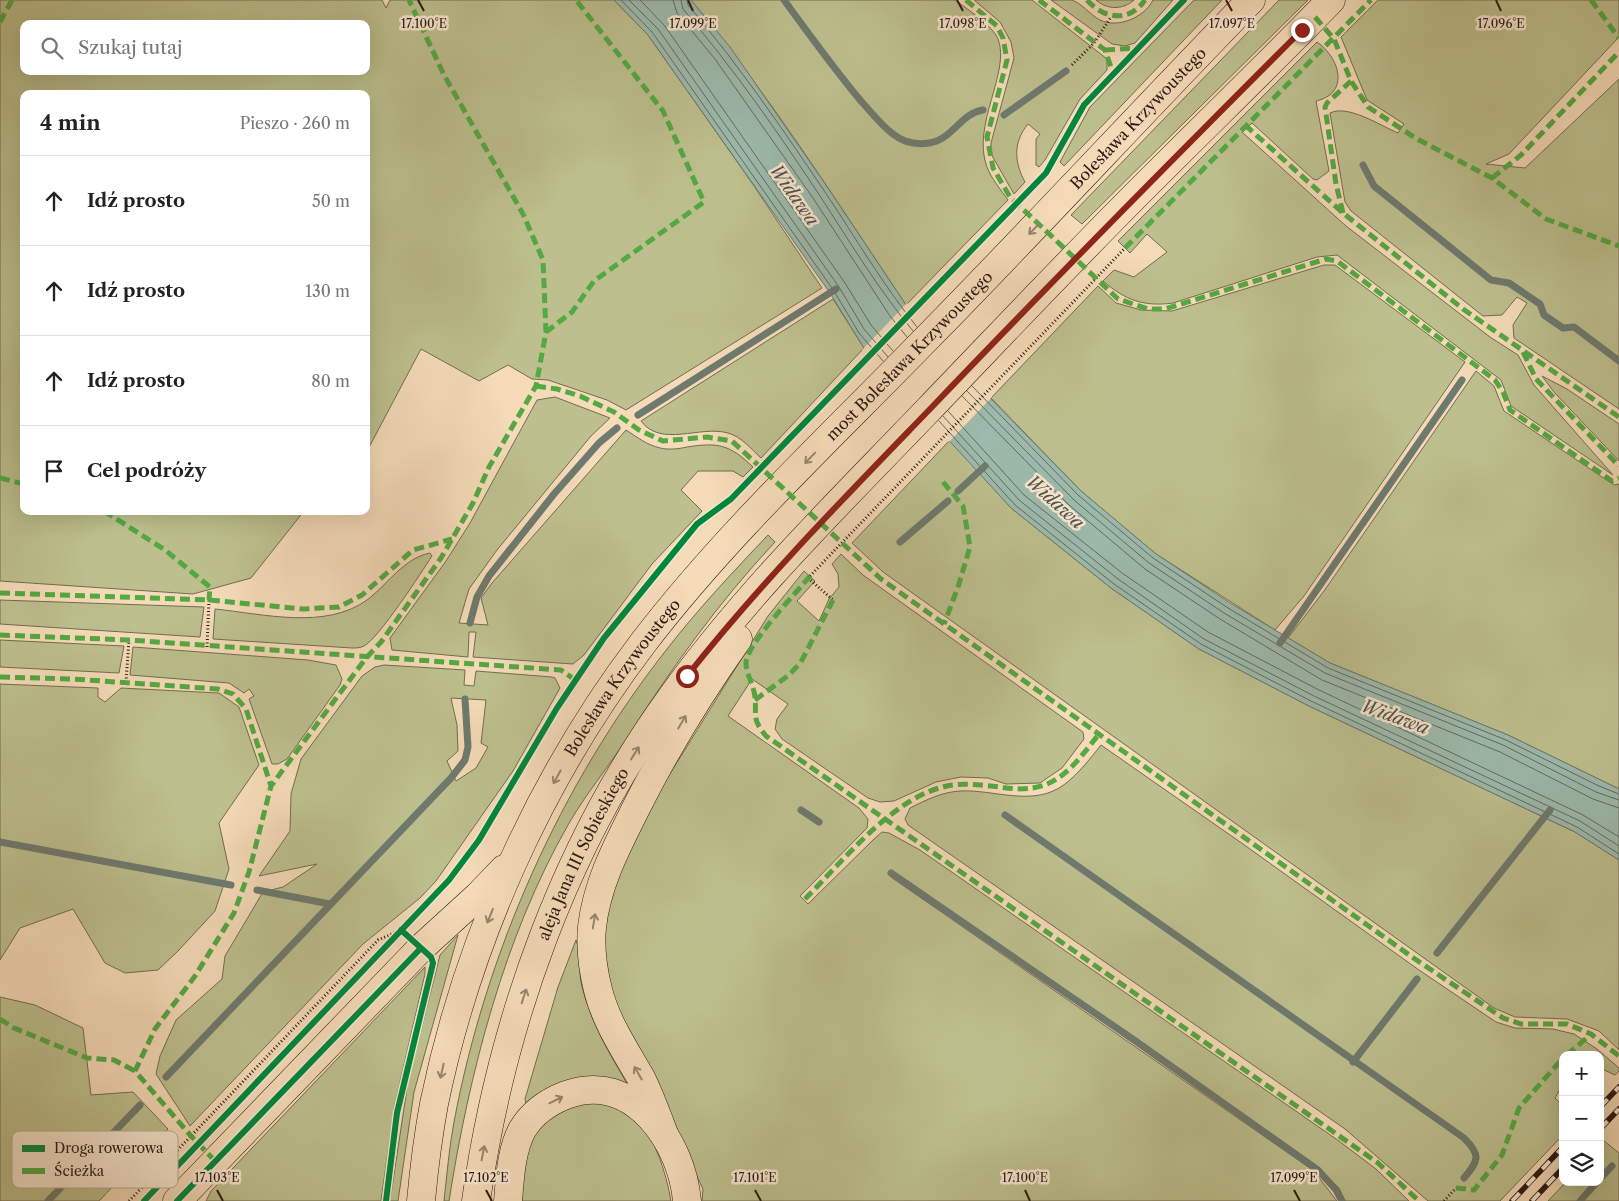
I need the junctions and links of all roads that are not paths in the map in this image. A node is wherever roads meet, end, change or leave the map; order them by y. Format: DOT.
graph roads {
  1 [pos="1251,0"];
  2 [pos="1332,0"];
  3 [pos="1068,194"];
  4 [pos="751,519"];
  5 [pos="786,559"];
  6 [pos="517,855"];
  7 [pos="664,1134"];
  8 [pos="180,1200"];
  9 [pos="421,1201"];
  10 [pos="476,1201"];
  11 [pos="508,1201"];
  12 [pos="687,1201"];
  1 -- 3 [label="main road, Bolesława Krzywoustego"];
  2 -- 5 [label="main road"];
  3 -- 4 [label="main road, most Bolesława Krzywoustego, one-way"];
  4 -- 6 [label="main road, Bolesława Krzywoustego, one-way"];
  7 -- 5 [label="main road, one-way"];
  10 -- 5 [label="main road, aleja Jana III Sobieskiego, one-way"];
  6 -- 8 [label="main road"];
  6 -- 9 [label="main road, one-way"];
  11 -- 7 [label="main road, one-way"];
  7 -- 12 [label="main road"];
}
